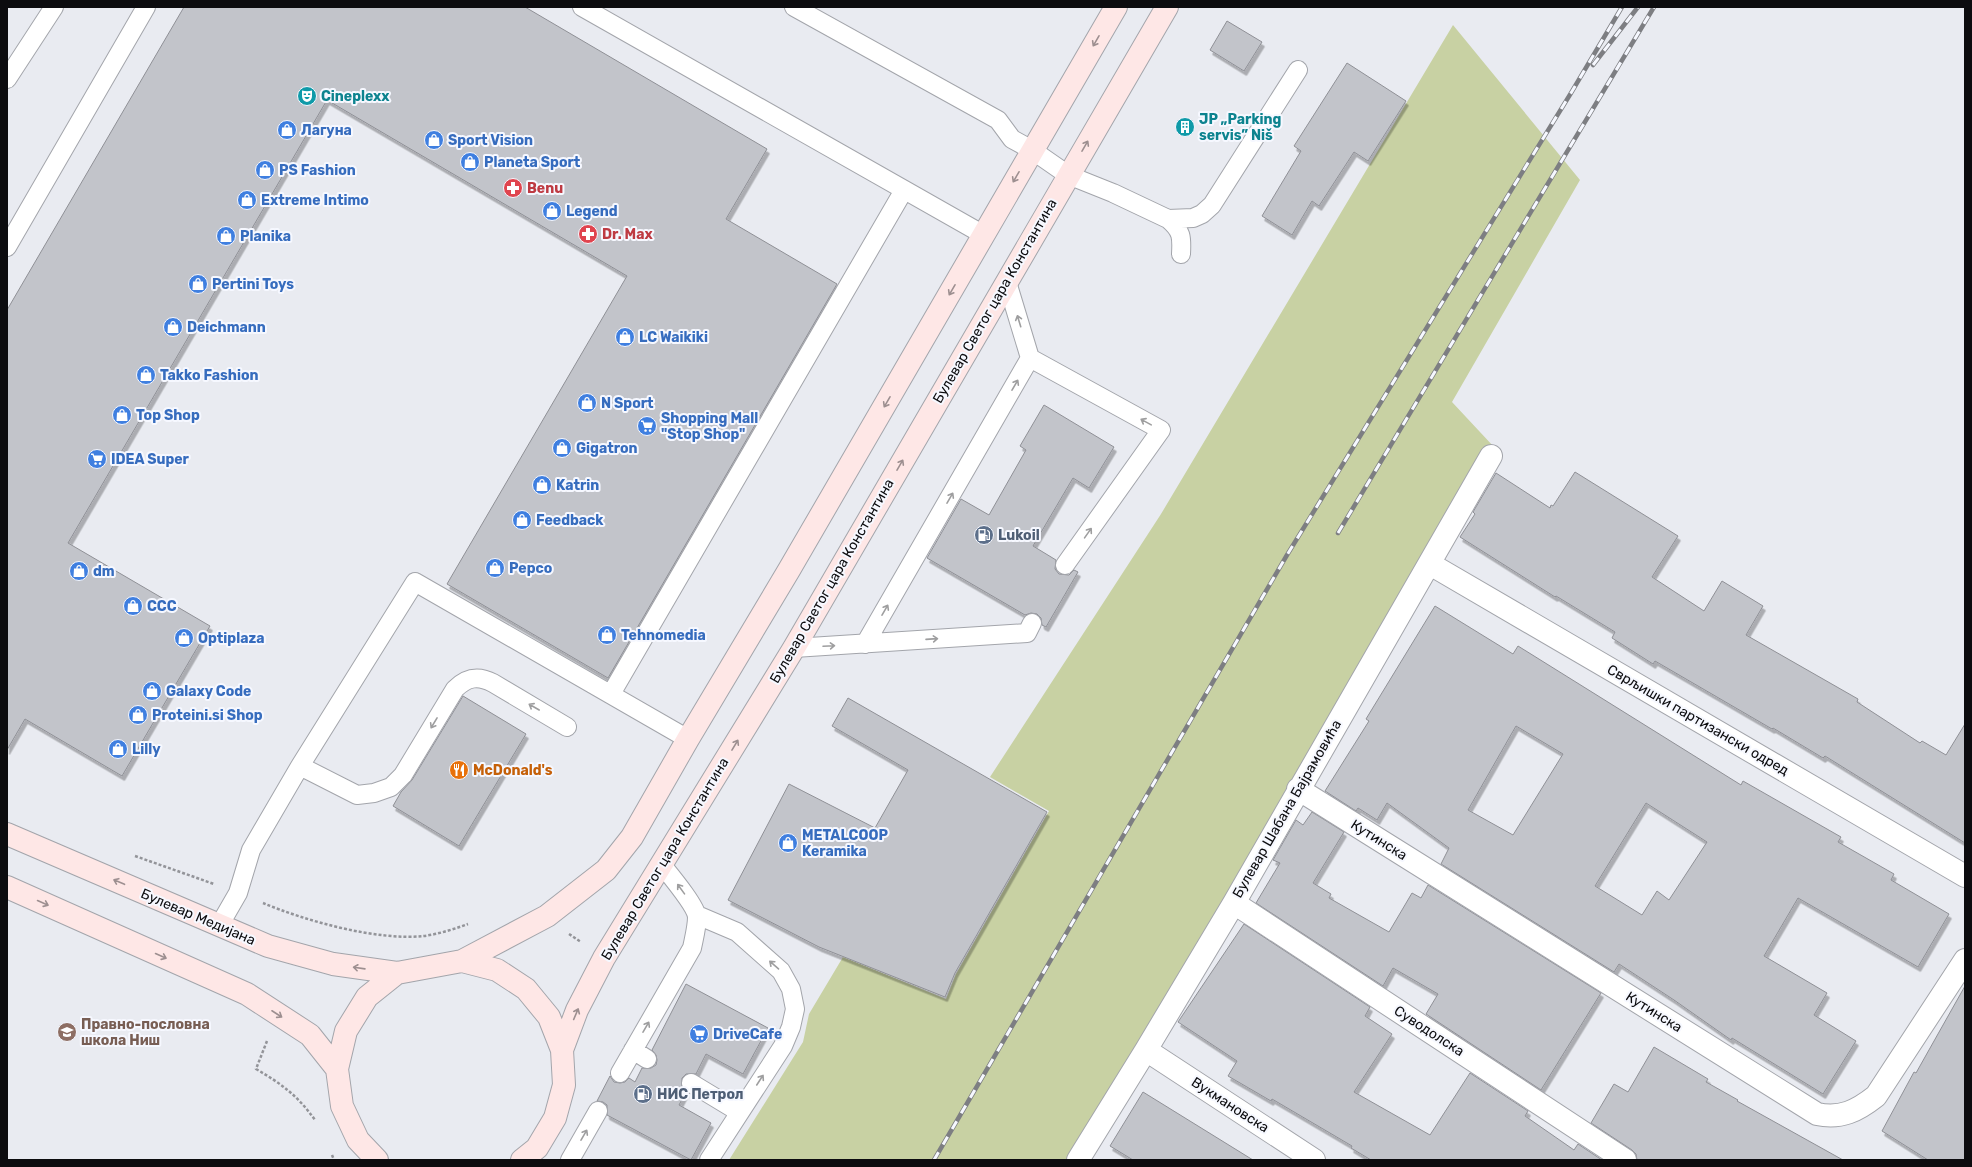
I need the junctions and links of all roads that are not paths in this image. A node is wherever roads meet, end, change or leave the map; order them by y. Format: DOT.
graph roads {
  1 [pos="54,7"];
  2 [pos="146,7"];
  3 [pos="582,7"];
  4 [pos="794,7"];
  5 [pos="1116,7"];
  6 [pos="1167,7"];
  7 [pos="1298,70"];
  8 [pos="7,79"];
  9 [pos="1032,150"];
  10 [pos="1068,175"];
  11 [pos="904,190"];
  12 [pos="1168,219"];
  13 [pos="984,235"];
  14 [pos="7,247"];
  15 [pos="1181,254"];
  16 [pos="1007,282"];
  17 [pos="1030,358"];
  18 [pos="1491,456"];
  19 [pos="1430,564"];
  20 [pos="1065,565"];
  21 [pos="1032,623"];
  22 [pos="865,644"];
  23 [pos="794,648"];
  24 [pos="611,694"];
  25 [pos="567,727"];
  26 [pos="688,739"];
  27 [pos="300,766"];
  28 [pos="1298,789"];
  29 [pos="7,834"];
  30 [pos="662,865"];
  31 [pos="1965,876"];
  32 [pos="7,887"];
  33 [pos="1234,903"];
  34 [pos="697,915"];
  35 [pos="219,926"];
  36 [pos="1965,960"];
  37 [pos="462,961"];
  38 [pos="397,974"];
  39 [pos="562,1050"];
  40 [pos="1146,1050"];
  41 [pos="337,1069"];
  42 [pos="620,1073"];
  43 [pos="690,1083"];
  44 [pos="598,1111"];
  45 [pos="740,1112"];
  46 [pos="358,1150"];
  47 [pos="377,1160"];
  48 [pos="522,1160"];
  49 [pos="570,1160"];
  50 [pos="709,1160"];
  51 [pos="1078,1160"];
  52 [pos="1314,1160"];
  53 [pos="1625,1160"];
  1 -- 8 [label="lane"];
  2 -- 14 [label="lane"];
  3 -- 11 [label="lane"];
  4 -- 9 [label="lane"];
  5 -- 9 [label="main road, one-way"];
  10 -- 6 [label="main road, Булевар Светог цара Константина, one-way"];
  7 -- 12 [label="lane"];
  9 -- 10 [label="lane"];
  9 -- 13 [label="main road, one-way"];
  10 -- 12 [label="lane"];
  10 -- 16 [label="main road, Булевар Светог цара Константина"];
  11 -- 13 [label="lane"];
  11 -- 24 [label="lane"];
  12 -- 15 [label="lane"];
  13 -- 26 [label="main road, one-way"];
  17 -- 16 [label="lane, one-way"];
  23 -- 16 [label="main road, Булевар Светог цара Константина, one-way"];
  20 -- 17 [label="lane, one-way"];
  22 -- 17 [label="lane, one-way"];
  18 -- 19 [label="street, Булевар Шабана Бајрамовића"];
  19 -- 28 [label="street, Булевар Шабана Бајрамовића"];
  19 -- 31 [label="street, Сврљишки партизански одред"];
  22 -- 21 [label="lane, one-way"];
  23 -- 22 [label="lane, one-way"];
  30 -- 23 [label="main road, Булевар Светог цара Константина, one-way"];
  24 -- 26 [label="lane"];
  24 -- 27 [label="lane"];
  25 -- 27 [label="lane, one-way"];
  26 -- 37 [label="main road"];
  27 -- 35 [label="lane"];
  28 -- 33 [label="street, Булевар Шабана Бајрамовића"];
  28 -- 36 [label="street, Кутинска"];
  35 -- 29 [label="main road, Булевар Медијана, one-way"];
  34 -- 30 [label="lane, one-way"];
  39 -- 30 [label="main road, Булевар Светог цара Константина, one-way"];
  32 -- 41 [label="main road, one-way"];
  33 -- 40 [label="street, Булевар Шабана Бајрамовића"];
  33 -- 53 [label="street, Суводолска"];
  42 -- 34 [label="lane, one-way"];
  45 -- 34 [label="lane, one-way"];
  38 -- 35 [label="main road, Булевар Медијана, one-way"];
  37 -- 38 [label="main road"];
  37 -- 39 [label="main road"];
  38 -- 41 [label="main road"];
  39 -- 48 [label="main road, Булевар Светог цара Константина"];
  40 -- 51 [label="street, Булевар Шабана Бајрамовића"];
  40 -- 52 [label="street, Вукмановска"];
  41 -- 46 [label="main road"];
  43 -- 45 [label="lane"];
  49 -- 44 [label="lane, one-way"];
  45 -- 50 [label="lane"];
  46 -- 47 [label="main road"];
}
